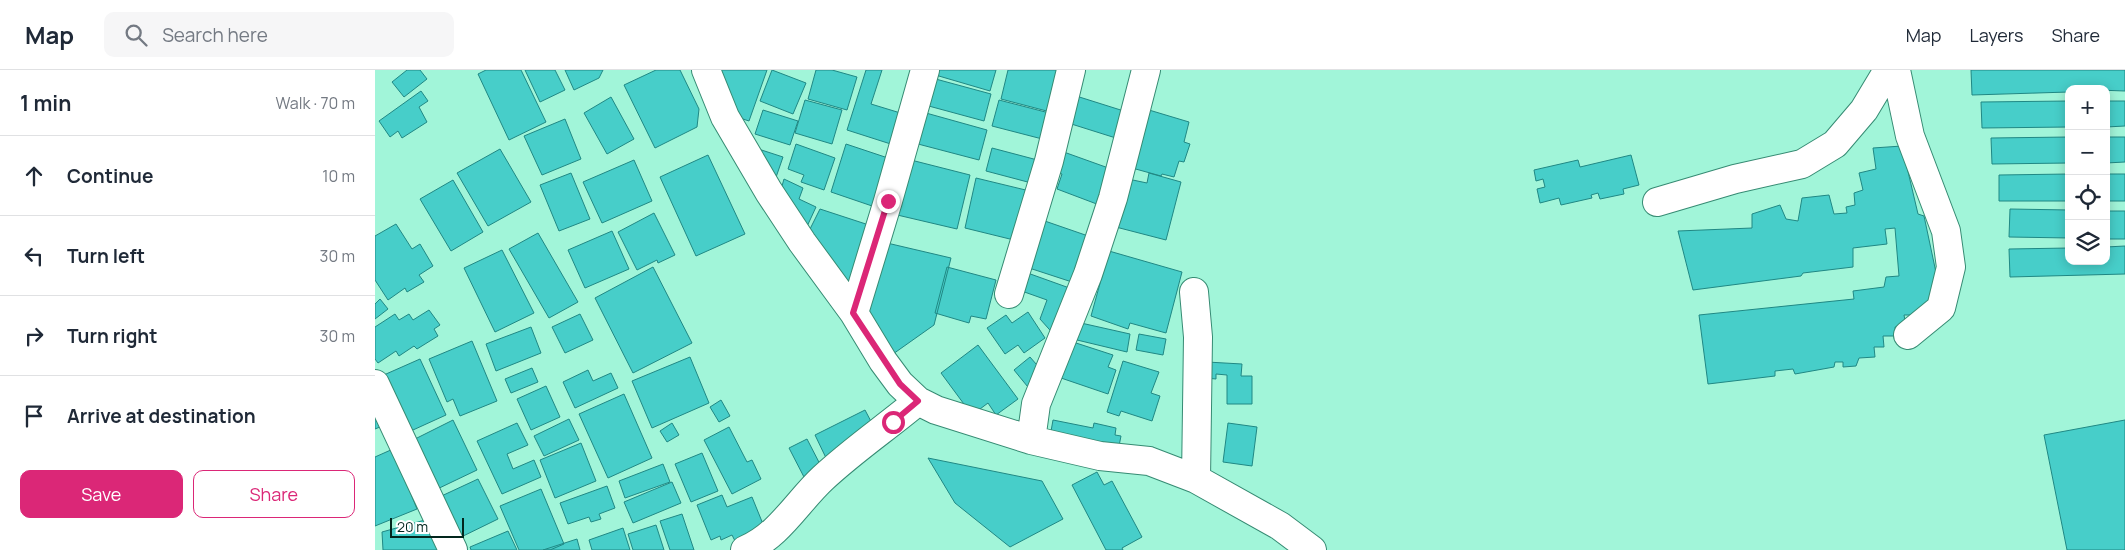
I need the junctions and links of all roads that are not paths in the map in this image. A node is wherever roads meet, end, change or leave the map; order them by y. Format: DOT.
graph roads {
  1 [pos="706,70"];
  2 [pos="925,70"];
  3 [pos="1071,70"];
  4 [pos="1146,70"];
  5 [pos="1888,70"];
  6 [pos="1896,70"];
  7 [pos="1657,202"];
  8 [pos="1193,292"];
  9 [pos="1009,294"];
  10 [pos="853,313"];
  11 [pos="1908,336"];
  12 [pos="375,384"];
  13 [pos="918,401"];
  14 [pos="1031,440"];
  15 [pos="1197,479"];
  16 [pos="453,550"];
  17 [pos="745,550"];
  18 [pos="1312,550"];
  1 -- 10 [label="street"];
  2 -- 10 [label="street"];
  3 -- 9 [label="street"];
  4 -- 14 [label="street"];
  5 -- 7 [label="street"];
  6 -- 11 [label="street"];
  8 -- 15 [label="street"];
  10 -- 13 [label="street"];
  12 -- 16 [label="street"];
  13 -- 14 [label="street"];
  13 -- 17 [label="street"];
  14 -- 15 [label="street"];
  15 -- 18 [label="street"];
}
